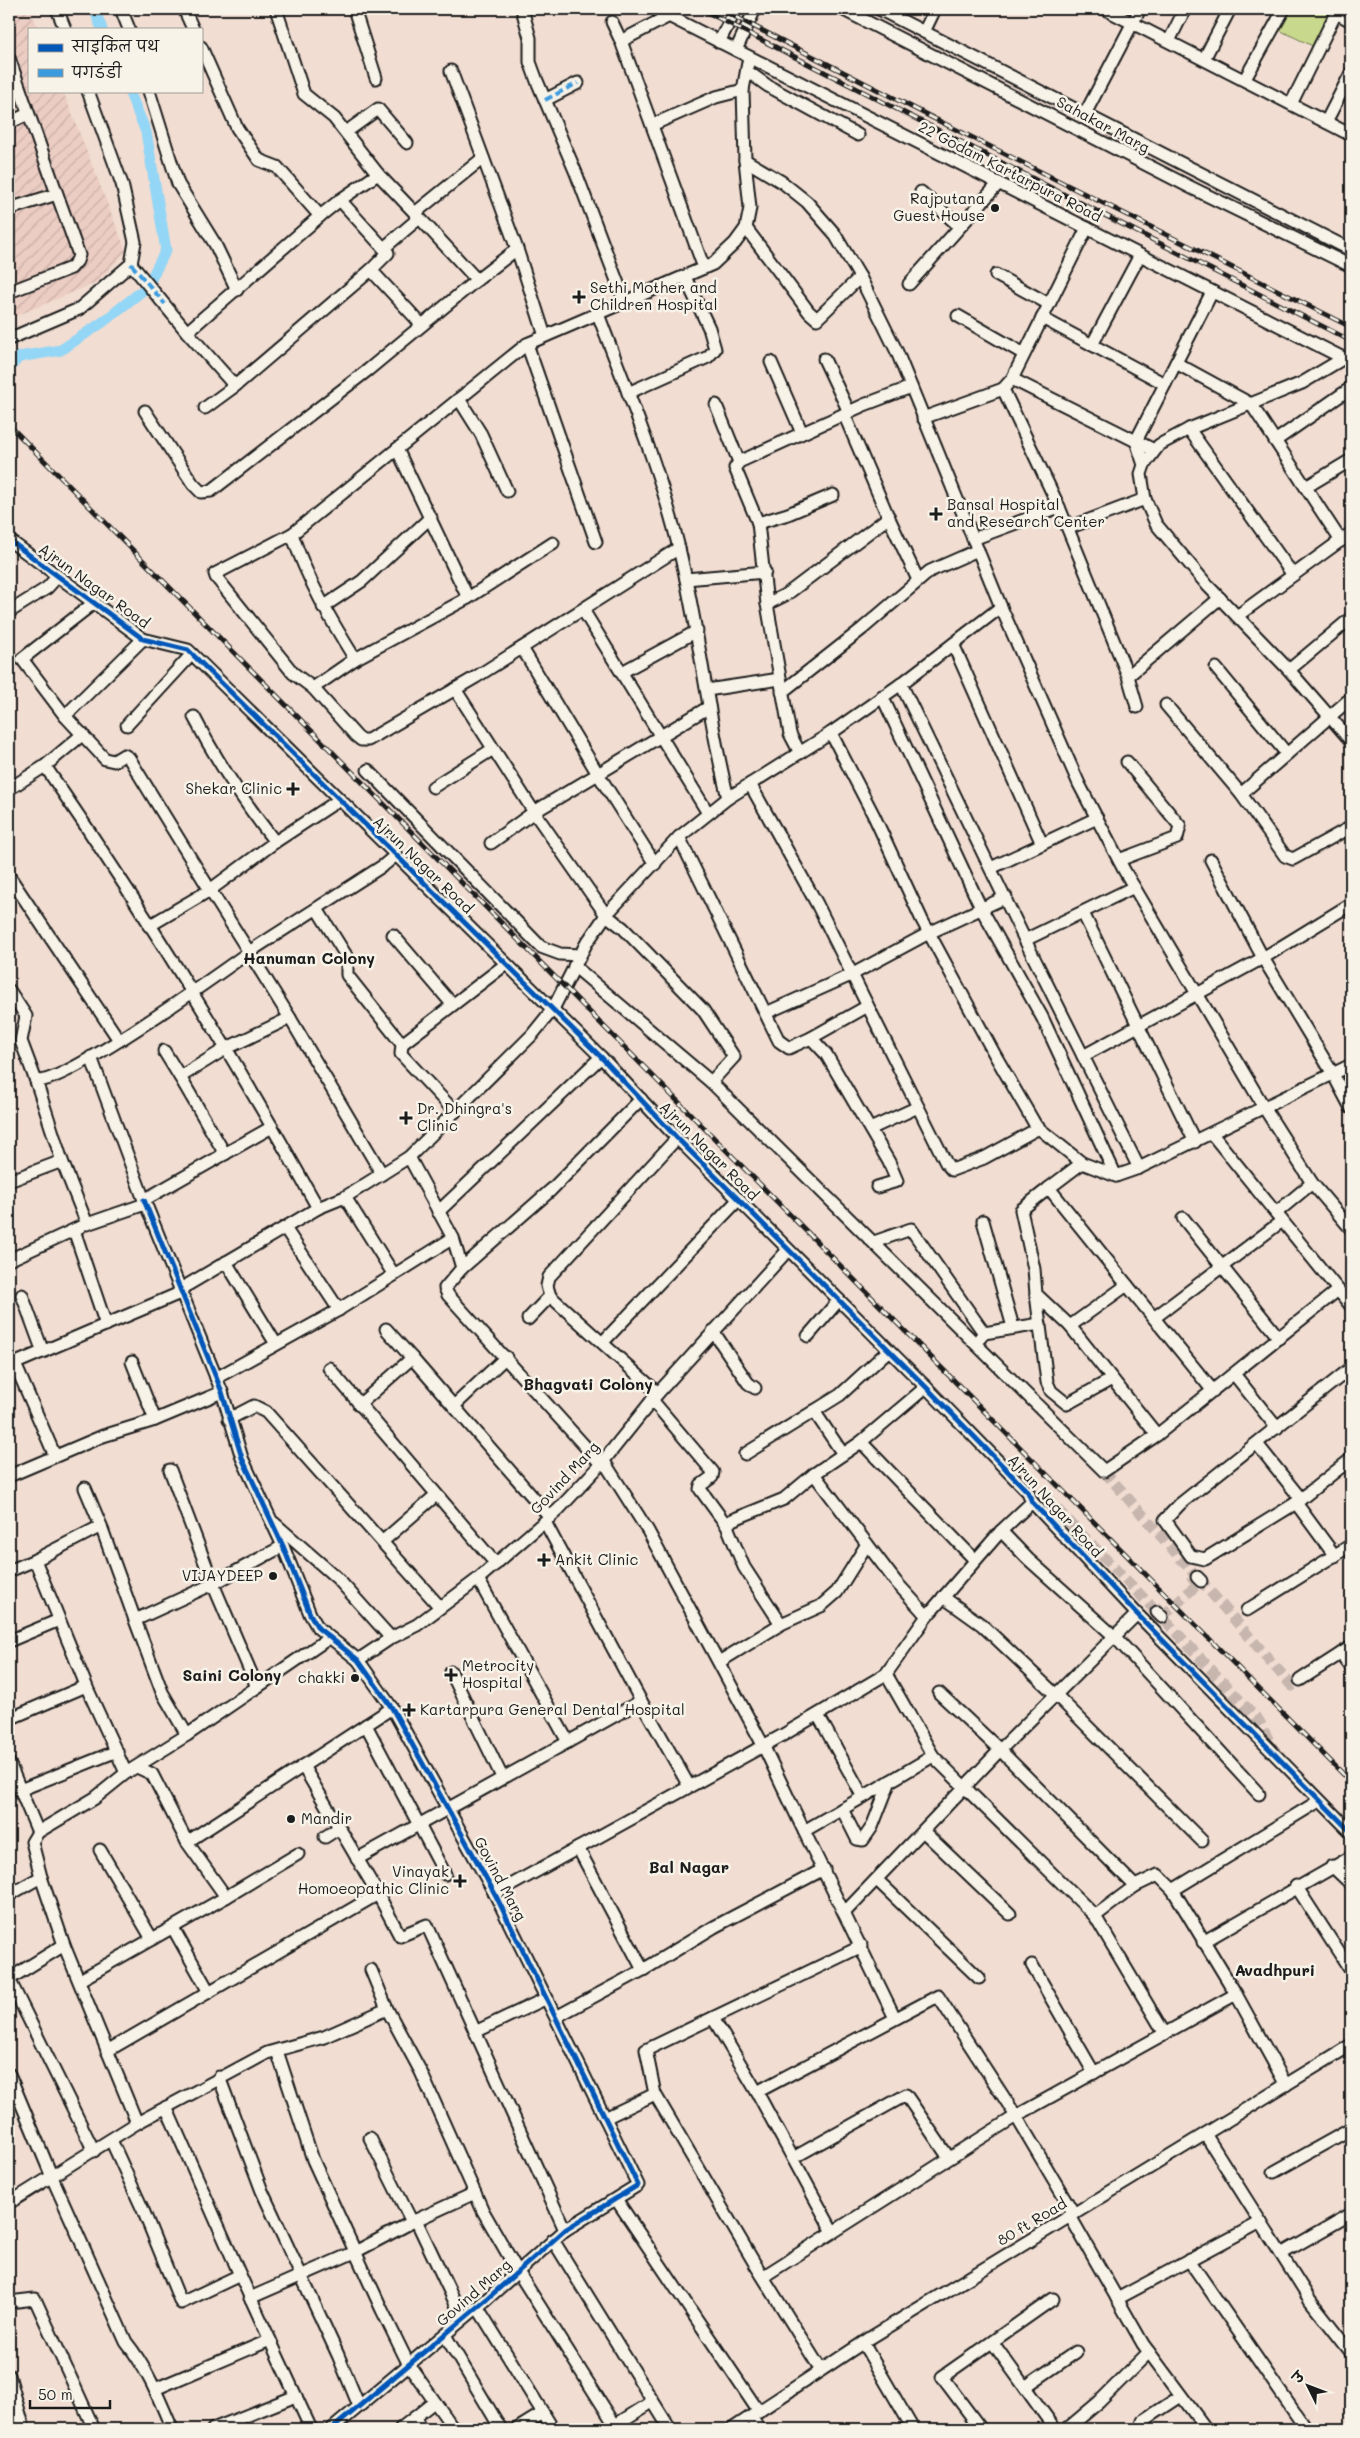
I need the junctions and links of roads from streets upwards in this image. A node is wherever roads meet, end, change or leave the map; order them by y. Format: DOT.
graph roads {
  1 [pos="57,9"];
  2 [pos="121,9"];
  3 [pos="186,9"];
  4 [pos="276,9"];
  5 [pos="354,9"];
  6 [pos="522,9"];
  7 [pos="655,9"];
  8 [pos="736,9"];
  9 [pos="755,9"];
  10 [pos="842,9"];
  11 [pos="879,9"];
  12 [pos="935,9"];
  13 [pos="1105,9"];
  14 [pos="1140,9"];
  15 [pos="1185,9"];
  16 [pos="1230,9"];
  17 [pos="1284,9"];
  18 [pos="1337,11"];
  19 [pos="669,16"];
  20 [pos="1351,21"];
  21 [pos="612,22"];
  22 [pos="1132,22"];
  23 [pos="65,28"];
  24 [pos="129,28"];
  25 [pos="193,28"];
  26 [pos="924,32"];
  27 [pos="620,41"];
  28 [pos="1169,41"];
  29 [pos="719,42"];
  30 [pos="202,49"];
  31 [pos="736,50"];
  32 [pos="749,57"];
  33 [pos="9,58"];
  34 [pos="1204,59"];
  35 [pos="451,71"];
  36 [pos="747,71"];
  37 [pos="1351,73"];
  38 [pos="376,78"];
  39 [pos="1245,79"];
  40 [pos="578,84"];
  41 [pos="742,90"];
  42 [pos="88,92"];
  43 [pos="149,92"];
  44 [pos="545,100"];
  45 [pos="1291,104"];
  46 [pos="28,114"];
  47 [pos="1085,114"];
  48 [pos="1326,122"];
  49 [pos="9,123"];
  50 [pos="652,125"];
  51 [pos="346,132"];
  52 [pos="858,135"];
  53 [pos="1351,135"];
  54 [pos="407,143"];
  55 [pos="484,158"];
  56 [pos="745,160"];
  57 [pos="378,174"];
  58 [pos="999,184"];
  59 [pos="921,192"];
  60 [pos="57,194"];
  61 [pos="340,200"];
  62 [pos="9,209"];
  63 [pos="417,215"];
  64 [pos="320,216"];
  65 [pos="959,226"];
  66 [pos="746,228"];
  67 [pos="1087,228"];
  68 [pos="384,248"];
  69 [pos="517,249"];
  70 [pos="1351,250"];
  71 [pos="1140,255"];
  72 [pos="1351,266"];
  73 [pos="134,267"];
  74 [pos="704,268"];
  75 [pos="371,270"];
  76 [pos="996,275"];
  77 [pos="684,277"];
  78 [pos="860,277"];
  79 [pos="477,280"];
  80 [pos="909,284"];
  81 [pos="237,290"];
  82 [pos="9,292"];
  83 [pos="1212,292"];
  84 [pos="625,302"];
  85 [pos="1049,304"];
  86 [pos="598,314"];
  87 [pos="958,316"];
  88 [pos="1042,318"];
  89 [pos="422,325"];
  90 [pos="187,332"];
  91 [pos="545,336"];
  92 [pos="9,339"];
  93 [pos="527,344"];
  94 [pos="1092,345"];
  95 [pos="1024,354"];
  96 [pos="824,359"];
  97 [pos="1348,360"];
  98 [pos="771,362"];
  99 [pos="1176,363"];
  100 [pos="1012,379"];
  101 [pos="1165,384"];
  102 [pos="235,386"];
  103 [pos="911,387"];
  104 [pos="1351,388"];
  105 [pos="1003,389"];
  106 [pos="628,393"];
  107 [pos="459,399"];
  108 [pos="1251,404"];
  109 [pos="716,405"];
  110 [pos="206,408"];
  111 [pos="145,411"];
  112 [pos="846,413"];
  113 [pos="923,418"];
  114 [pos="1189,429"];
  115 [pos="802,433"];
  116 [pos="1136,441"];
  117 [pos="1275,441"];
  118 [pos="397,449"];
  119 [pos="1154,450"];
  120 [pos="1351,460"];
  121 [pos="739,462"];
  122 [pos="1144,465"];
  123 [pos="1306,487"];
  124 [pos="507,491"];
  125 [pos="833,495"];
  126 [pos="1145,499"];
  127 [pos="1059,507"];
  128 [pos="431,517"];
  129 [pos="889,518"];
  130 [pos="758,523"];
  131 [pos="1068,528"];
  132 [pos="1351,533"];
  133 [pos="292,534"];
  134 [pos="9,540"];
  135 [pos="1341,541"];
  136 [pos="596,542"];
  137 [pos="553,543"];
  138 [pos="975,544"];
  139 [pos="679,548"];
  140 [pos="765,572"];
  141 [pos="1293,575"];
  142 [pos="56,576"];
  143 [pos="686,579"];
  144 [pos="918,580"];
  145 [pos="468,598"];
  146 [pos="1220,598"];
  147 [pos="95,602"];
  148 [pos="767,604"];
  149 [pos="323,607"];
  150 [pos="1001,607"];
  151 [pos="584,610"];
  152 [pos="9,612"];
  153 [pos="1237,616"];
  154 [pos="1351,618"];
  155 [pos="697,631"];
  156 [pos="143,639"];
  157 [pos="953,644"];
  158 [pos="522,648"];
  159 [pos="192,654"];
  160 [pos="355,659"];
  161 [pos="1216,668"];
  162 [pos="1289,670"];
  163 [pos="622,672"];
  164 [pos="1128,676"];
  165 [pos="780,679"];
  166 [pos="901,684"];
  167 [pos="313,688"];
  168 [pos="456,689"];
  169 [pos="707,690"];
  170 [pos="782,692"];
  171 [pos="882,696"];
  172 [pos="1351,698"];
  173 [pos="1166,705"];
  174 [pos="709,707"];
  175 [pos="1137,707"];
  176 [pos="65,716"];
  177 [pos="194,717"];
  178 [pos="1330,717"];
  179 [pos="128,725"];
  180 [pos="831,732"];
  181 [pos="83,734"];
  182 [pos="662,736"];
  183 [pos="1351,741"];
  184 [pos="493,749"];
  185 [pos="800,753"];
  186 [pos="1287,754"];
  187 [pos="1127,762"];
  188 [pos="45,766"];
  189 [pos="368,770"];
  190 [pos="598,774"];
  191 [pos="750,784"];
  192 [pos="433,787"];
  193 [pos="9,789"];
  194 [pos="1241,794"];
  195 [pos="728,798"];
  196 [pos="339,800"];
  197 [pos="534,812"];
  198 [pos="708,813"];
  199 [pos="1097,818"];
  200 [pos="1351,827"];
  201 [pos="679,837"];
  202 [pos="275,842"];
  203 [pos="491,843"];
  204 [pos="1042,844"];
  205 [pos="396,855"];
  206 [pos="1119,860"];
  207 [pos="1211,860"];
  208 [pos="656,864"];
  209 [pos="991,868"];
  210 [pos="9,876"];
  211 [pos="1134,887"];
  212 [pos="210,890"];
  213 [pos="1006,897"];
  214 [pos="1351,904"];
  215 [pos="981,908"];
  216 [pos="317,909"];
  217 [pos="1083,912"];
  218 [pos="606,914"];
  219 [pos="149,926"];
  220 [pos="929,933"];
  221 [pos="393,935"];
  222 [pos="1025,940"];
  223 [pos="250,952"];
  224 [pos="580,955"];
  225 [pos="1263,958"];
  226 [pos="506,964"];
  227 [pos="574,966"];
  228 [pos="851,975"];
  229 [pos="9,990"];
  230 [pos="190,993"];
  231 [pos="1196,994"];
  232 [pos="452,1004"];
  233 [pos="866,1007"];
  234 [pos="553,1009"];
  235 [pos="766,1012"];
  236 [pos="290,1018"];
  237 [pos="1139,1025"];
  238 [pos="811,1038"];
  239 [pos="119,1040"];
  240 [pos="402,1044"];
  241 [pos="225,1049"];
  242 [pos="164,1051"];
  243 [pos="1083,1056"];
  244 [pos="91,1057"];
  245 [pos="601,1057"];
  246 [pos="1351,1065"];
  247 [pos="1333,1074"];
  248 [pos="180,1077"];
  249 [pos="36,1081"];
  250 [pos="711,1082"];
  251 [pos="641,1099"];
  252 [pos="918,1107"];
  253 [pos="1351,1108"];
  254 [pos="1265,1109"];
  255 [pos="455,1112"];
  256 [pos="272,1127"];
  257 [pos="1039,1128"];
  258 [pos="870,1129"];
  259 [pos="1212,1134"];
  260 [pos="677,1138"];
  261 [pos="1195,1142"];
  262 [pos="225,1154"];
  263 [pos="409,1157"];
  264 [pos="62,1161"];
  265 [pos="1082,1163"];
  266 [pos="1139,1168"];
  267 [pos="382,1174"];
  268 [pos="1116,1176"];
  269 [pos="9,1181"];
  270 [pos="1312,1184"];
  271 [pos="877,1187"];
  272 [pos="1049,1188"];
  273 [pos="345,1197"];
  274 [pos="739,1199"];
  275 [pos="144,1202"];
  276 [pos="318,1208"];
  277 [pos="438,1212"];
  278 [pos="1279,1217"];
  279 [pos="1182,1218"];
  280 [pos="983,1221"];
  281 [pos="87,1224"];
  282 [pos="285,1228"];
  283 [pos="1351,1229"];
  284 [pos="74,1230"];
  285 [pos="453,1238"];
  286 [pos="874,1242"];
  287 [pos="788,1250"];
  288 [pos="9,1260"];
  289 [pos="226,1262"];
  290 [pos="462,1268"];
  291 [pos="1222,1268"];
  292 [pos="394,1275"];
  293 [pos="1127,1285"];
  294 [pos="1338,1290"];
  295 [pos="180,1291"];
  296 [pos="1036,1294"];
  297 [pos="22,1295"];
  298 [pos="550,1296"];
  299 [pos="839,1300"];
  300 [pos="1351,1306"];
  301 [pos="339,1310"];
  302 [pos="1154,1318"];
  303 [pos="528,1319"];
  304 [pos="1040,1324"];
  305 [pos="106,1325"];
  306 [pos="1070,1326"];
  307 [pos="1013,1327"];
  308 [pos="386,1329"];
  309 [pos="713,1331"];
  310 [pos="984,1333"];
  311 [pos="808,1336"];
  312 [pos="1279,1338"];
  313 [pos="603,1342"];
  314 [pos="976,1343"];
  315 [pos="276,1344"];
  316 [pos="889,1350"];
  317 [pos="44,1352"];
  318 [pos="506,1357"];
  319 [pos="412,1358"];
  320 [pos="132,1362"];
  321 [pos="12,1365"];
  322 [pos="329,1368"];
  323 [pos="1351,1368"];
  324 [pos="1234,1374"];
  325 [pos="216,1378"];
  326 [pos="1112,1379"];
  327 [pos="926,1387"];
  328 [pos="755,1388"];
  329 [pos="1213,1391"];
  330 [pos="222,1392"];
  331 [pos="655,1397"];
  332 [pos="359,1405"];
  333 [pos="454,1406"];
  334 [pos="814,1411"];
  335 [pos="229,1419"];
  336 [pos="155,1420"];
  337 [pos="1277,1428"];
  338 [pos="1157,1436"];
  339 [pos="861,1442"];
  340 [pos="1257,1444"];
  341 [pos="745,1454"];
  342 [pos="843,1454"];
  343 [pos="56,1456"];
  344 [pos="1351,1459"];
  345 [pos="602,1462"];
  346 [pos="170,1470"];
  347 [pos="814,1474"];
  348 [pos="9,1476"];
  349 [pos="84,1488"];
  350 [pos="436,1495"];
  351 [pos="1299,1501"];
  352 [pos="1032,1502"];
  353 [pos="548,1519"];
  354 [pos="270,1521"];
  355 [pos="101,1526"];
  356 [pos="727,1526"];
  357 [pos="1001,1531"];
  358 [pos="382,1542"];
  359 [pos="867,1544"];
  360 [pos="1351,1545"];
  361 [pos="283,1546"];
  362 [pos="1335,1556"];
  363 [pos="35,1560"];
  364 [pos="975,1560"];
  365 [pos="496,1564"];
  366 [pos="9,1571"];
  367 [pos="478,1579"];
  368 [pos="214,1584"];
  369 [pos="943,1597"];
  370 [pos="440,1607"];
  371 [pos="1247,1610"];
  372 [pos="1138,1614"];
  373 [pos="927,1616"];
  374 [pos="59,1620"];
  375 [pos="135,1620"];
  376 [pos="781,1624"];
  377 [pos="1115,1637"];
  378 [pos="329,1638"];
  379 [pos="391,1638"];
  380 [pos="9,1640"];
  381 [pos="1346,1650"];
  382 [pos="358,1660"];
  383 [pos="719,1662"];
  384 [pos="1351,1667"];
  385 [pos="451,1672"];
  386 [pos="886,1674"];
  387 [pos="1300,1680"];
  388 [pos="86,1686"];
  389 [pos="257,1687"];
  390 [pos="939,1693"];
  391 [pos="1056,1695"];
  392 [pos="641,1701"];
  393 [pos="392,1708"];
  394 [pos="818,1715"];
  395 [pos="9,1719"];
  396 [pos="366,1725"];
  397 [pos="187,1735"];
  398 [pos="568,1742"];
  399 [pos="763,1746"];
  400 [pos="1000,1750"];
  401 [pos="117,1751"];
  402 [pos="933,1756"];
  403 [pos="9,1763"];
  404 [pos="303,1766"];
  405 [pos="137,1767"];
  406 [pos="126,1773"];
  407 [pos="502,1777"];
  408 [pos="890,1781"];
  409 [pos="689,1786"];
  410 [pos="965,1788"];
  411 [pos="20,1790"];
  412 [pos="1259,1794"];
  413 [pos="863,1797"];
  414 [pos="1319,1801"];
  415 [pos="447,1807"];
  416 [pos="842,1809"];
  417 [pos="418,1824"];
  418 [pos="339,1828"];
  419 [pos="804,1831"];
  420 [pos="923,1831"];
  421 [pos="38,1832"];
  422 [pos="1351,1832"];
  423 [pos="325,1837"];
  424 [pos="1202,1841"];
  425 [pos="187,1842"];
  426 [pos="578,1848"];
  427 [pos="100,1850"];
  428 [pos="298,1854"];
  429 [pos="1351,1857"];
  430 [pos="357,1859"];
  431 [pos="1332,1866"];
  432 [pos="824,1869"];
  433 [pos="445,1874"];
  434 [pos="41,1877"];
  435 [pos="877,1880"];
  436 [pos="1351,1884"];
  437 [pos="1135,1886"];
  438 [pos="1296,1886"];
  439 [pos="1173,1890"];
  440 [pos="9,1894"];
  441 [pos="378,1894"];
  442 [pos="495,1894"];
  443 [pos="226,1897"];
  444 [pos="845,1912"];
  445 [pos="1010,1914"];
  446 [pos="1095,1916"];
  447 [pos="173,1928"];
  448 [pos="152,1939"];
  449 [pos="1203,1942"];
  450 [pos="64,1945"];
  451 [pos="862,1946"];
  452 [pos="1032,1965"];
  453 [pos="371,1970"];
  454 [pos="643,1970"];
  455 [pos="1351,1971"];
  456 [pos="979,1978"];
  457 [pos="9,1979"];
  458 [pos="80,1980"];
  459 [pos="209,1992"];
  460 [pos="1236,1994"];
  461 [pos="547,1998"];
  462 [pos="388,2009"];
  463 [pos="556,2017"];
  464 [pos="712,2018"];
  465 [pos="896,2018"];
  466 [pos="475,2032"];
  467 [pos="1165,2034"];
  468 [pos="1351,2045"];
  469 [pos="107,2051"];
  470 [pos="277,2051"];
  471 [pos="1094,2073"];
  472 [pos="9,2074"];
  473 [pos="219,2077"];
  474 [pos="1286,2085"];
  475 [pos="757,2092"];
  476 [pos="655,2094"];
  477 [pos="166,2107"];
  478 [pos="1016,2116"];
  479 [pos="605,2118"];
  480 [pos="137,2122"];
  481 [pos="1351,2128"];
  482 [pos="1205,2134"];
  483 [pos="370,2138"];
  484 [pos="111,2140"];
  485 [pos="94,2151"];
  486 [pos="793,2158"];
  487 [pos="950,2158"];
  488 [pos="1274,2172"];
  489 [pos="52,2177"];
  490 [pos="475,2193"];
  491 [pos="616,2199"];
  492 [pos="9,2203"];
  493 [pos="1072,2215"];
  494 [pos="1349,2220"];
  495 [pos="414,2221"];
  496 [pos="1261,2222"];
  497 [pos="565,2230"];
  498 [pos="833,2232"];
  499 [pos="553,2240"];
  500 [pos="355,2252"];
  501 [pos="1281,2254"];
  502 [pos="1189,2260"];
  503 [pos="518,2272"];
  504 [pos="240,2275"];
  505 [pos="301,2275"];
  506 [pos="764,2276"];
  507 [pos="250,2298"];
  508 [pos="1053,2299"];
  509 [pos="1117,2299"];
  510 [pos="9,2302"];
  511 [pos="478,2308"];
  512 [pos="463,2320"];
  513 [pos="445,2335"];
  514 [pos="270,2340"];
  515 [pos="863,2343"];
  516 [pos="993,2343"];
  517 [pos="1076,2352"];
  518 [pos="1149,2352"];
  519 [pos="1351,2352"];
  520 [pos="409,2365"];
  521 [pos="821,2370"];
  522 [pos="9,2375"];
  523 [pos="1025,2387"];
  524 [pos="155,2389"];
  525 [pos="296,2396"];
  526 [pos="1181,2396"];
  527 [pos="434,2402"];
  528 [pos="652,2402"];
  529 [pos="359,2406"];
  530 [pos="543,2413"];
  531 [pos="755,2414"];
  532 [pos="414,2418"];
  533 [pos="612,2427"];
  534 [pos="24,2429"];
  535 [pos="94,2429"];
  536 [pos="172,2429"];
  537 [pos="213,2429"];
  538 [pos="311,2429"];
  539 [pos="332,2429"];
  540 [pos="400,2429"];
  541 [pos="421,2429"];
  542 [pos="454,2429"];
  543 [pos="501,2429"];
  544 [pos="517,2429"];
  545 [pos="553,2429"];
  546 [pos="670,2429"];
  547 [pos="732,2429"];
  548 [pos="759,2429"];
  549 [pos="912,2429"];
  550 [pos="981,2429"];
  551 [pos="1055,2429"];
  552 [pos="1067,2429"];
  553 [pos="1144,2429"];
  554 [pos="1206,2429"];
  555 [pos="1306,2429"];
  1 -- 23 [label="street"];
  2 -- 24 [label="street"];
  3 -- 25 [label="street"];
  4 -- 51 [label="street"];
  5 -- 38 [label="street"];
  6 -- 44 [label="street"];
  7 -- 19 [label="street, 22 Godam Kartarpura Road"];
  8 -- 29 [label="street"];
  9 -- 31 [label="street"];
  10 -- 72 [label="street, Sahakar Marg"];
  11 -- 26 [label="street, Sahakar Marg"];
  12 -- 26 [label="street"];
  13 -- 22 [label="street"];
  14 -- 22 [label="street"];
  15 -- 28 [label="street"];
  16 -- 34 [label="street"];
  17 -- 39 [label="street"];
  18 -- 20 [label="street"];
  18 -- 45 [label="street"];
  19 -- 27 [label="street"];
  19 -- 29 [label="street, 22 Godam Kartarpura Road"];
  21 -- 27 [label="street"];
  22 -- 28 [label="street"];
  22 -- 47 [label="street"];
  26 -- 47 [label="street, Sahakar Marg"];
  27 -- 50 [label="street"];
  28 -- 34 [label="street"];
  29 -- 31 [label="street, 22 Godam Kartarpura Road"];
  30 -- 64 [label="street"];
  31 -- 32 [label="street, 22 Godam Kartarpura Road"];
  32 -- 36 [label="street"];
  32 -- 58 [label="street, 22 Godam Kartarpura Road"];
  33 -- 46 [label="street"];
  34 -- 39 [label="street"];
  35 -- 55 [label="street"];
  36 -- 41 [label="street"];
  36 -- 52 [label="street"];
  37 -- 48 [label="street"];
  39 -- 45 [label="street"];
  40 -- 44 [label="street"];
  41 -- 50 [label="street"];
  41 -- 56 [label="street"];
  42 -- 73 [label="street"];
  43 -- 81 [label="street"];
  44 -- 84 [label="street"];
  45 -- 48 [label="street"];
  46 -- 49 [label="street"];
  46 -- 60 [label="street"];
  47 -- 70 [label="street, Sahakar Marg"];
  48 -- 53 [label="street"];
  50 -- 74 [label="street"];
  51 -- 54 [label="street"];
  51 -- 57 [label="street"];
  55 -- 63 [label="street"];
  55 -- 69 [label="street"];
  56 -- 66 [label="street"];
  56 -- 78 [label="street"];
  57 -- 61 [label="street"];
  57 -- 63 [label="street"];
  58 -- 65 [label="street"];
  58 -- 67 [label="street, 22 Godam Kartarpura Road"];
  59 -- 65 [label="street"];
  60 -- 62 [label="street"];
  60 -- 82 [label="street"];
  61 -- 64 [label="street"];
  61 -- 68 [label="street"];
  63 -- 68 [label="street"];
  63 -- 79 [label="street"];
  64 -- 81 [label="street"];
  65 -- 80 [label="street"];
  66 -- 74 [label="street"];
  66 -- 78 [label="street"];
  67 -- 71 [label="street, 22 Godam Kartarpura Road"];
  67 -- 85 [label="street"];
  68 -- 75 [label="street"];
  69 -- 79 [label="street"];
  69 -- 91 [label="street"];
  71 -- 83 [label="street, 22 Godam Kartarpura Road"];
  71 -- 94 [label="street"];
  73 -- 90 [label="street"];
  73 -- 92 [label="street"];
  74 -- 77 [label="street"];
  75 -- 89 [label="street"];
  75 -- 102 [label="street"];
  76 -- 85 [label="street"];
  77 -- 84 [label="street"];
  77 -- 106 [label="street"];
  78 -- 103 [label="street"];
  79 -- 89 [label="street"];
  81 -- 90 [label="street"];
  83 -- 97 [label="street, 22 Godam Kartarpura Road"];
  83 -- 99 [label="street"];
  84 -- 86 [label="street"];
  85 -- 88 [label="street"];
  86 -- 91 [label="street"];
  86 -- 106 [label="street"];
  87 -- 95 [label="street"];
  88 -- 94 [label="street"];
  88 -- 95 [label="street"];
  89 -- 111 [label="street"];
  90 -- 102 [label="street"];
  91 -- 93 [label="street"];
  93 -- 107 [label="street"];
  93 -- 136 [label="street"];
  94 -- 101 [label="street"];
  95 -- 100 [label="street"];
  96 -- 112 [label="street"];
  97 -- 108 [label="street"];
  98 -- 115 [label="street"];
  99 -- 101 [label="street"];
  99 -- 108 [label="street"];
  100 -- 105 [label="street"];
  100 -- 116 [label="street"];
  101 -- 116 [label="street"];
  102 -- 110 [label="street"];
  103 -- 112 [label="street"];
  103 -- 113 [label="street"];
  104 -- 117 [label="street"];
  105 -- 113 [label="street"];
  105 -- 127 [label="street"];
  106 -- 139 [label="street"];
  107 -- 118 [label="street"];
  107 -- 124 [label="street"];
  108 -- 114 [label="street"];
  108 -- 117 [label="street"];
  109 -- 121 [label="street"];
  112 -- 115 [label="street"];
  112 -- 129 [label="street"];
  113 -- 138 [label="street"];
  114 -- 119 [label="street"];
  114 -- 141 [label="street"];
  115 -- 121 [label="street"];
  116 -- 119 [label="street"];
  116 -- 122 [label="street"];
  117 -- 123 [label="street"];
  118 -- 128 [label="street"];
  118 -- 133 [label="street"];
  119 -- 122 [label="street"];
  120 -- 123 [label="street"];
  121 -- 130 [label="street"];
  122 -- 126 [label="street"];
  123 -- 135 [label="street"];
  125 -- 130 [label="street"];
  126 -- 131 [label="street"];
  126 -- 146 [label="street"];
  127 -- 131 [label="street"];
  127 -- 138 [label="street"];
  128 -- 145 [label="street"];
  128 -- 149 [label="street"];
  129 -- 144 [label="street"];
  129 -- 148 [label="street"];
  130 -- 140 [label="street"];
  131 -- 164 [label="street"];
  132 -- 135 [label="street"];
  133 -- 149 [label="street"];
  133 -- 167 [label="street"];
  134 -- 142 [label="street, Ajrun Nagar Road"];
  135 -- 141 [label="street"];
  137 -- 145 [label="street"];
  138 -- 144 [label="street"];
  138 -- 150 [label="street"];
  139 -- 143 [label="street"];
  139 -- 151 [label="street"];
  140 -- 143 [label="street"];
  140 -- 148 [label="street"];
  141 -- 153 [label="street"];
  142 -- 147 [label="street, Ajrun Nagar Road"];
  142 -- 152 [label="street"];
  143 -- 155 [label="street"];
  144 -- 170 [label="street"];
  145 -- 160 [label="street"];
  146 -- 153 [label="street"];
  146 -- 164 [label="street"];
  147 -- 156 [label="street, Ajrun Nagar Road"];
  147 -- 176 [label="street"];
  148 -- 165 [label="street"];
  149 -- 160 [label="street"];
  150 -- 157 [label="street"];
  150 -- 199 [label="street"];
  151 -- 158 [label="street"];
  151 -- 163 [label="street"];
  153 -- 162 [label="street"];
  154 -- 162 [label="street"];
  155 -- 163 [label="street"];
  155 -- 169 [label="street"];
  156 -- 159 [label="street, Ajrun Nagar Road"];
  156 -- 176 [label="street"];
  157 -- 166 [label="street"];
  157 -- 204 [label="street"];
  158 -- 168 [label="street"];
  158 -- 190 [label="street"];
  159 -- 179 [label="street"];
  159 -- 196 [label="street, Ajrun Nagar Road"];
  160 -- 167 [label="street"];
  161 -- 186 [label="street"];
  162 -- 178 [label="street"];
  163 -- 182 [label="street"];
  164 -- 175 [label="street"];
  165 -- 169 [label="street"];
  165 -- 170 [label="street"];
  166 -- 171 [label="street"];
  166 -- 209 [label="street"];
  167 -- 168 [label="street"];
  168 -- 184 [label="street"];
  169 -- 174 [label="street"];
  170 -- 185 [label="street"];
  171 -- 180 [label="street"];
  171 -- 215 [label="street"];
  172 -- 178 [label="street"];
  173 -- 194 [label="street"];
  174 -- 182 [label="street"];
  174 -- 195 [label="street"];
  176 -- 181 [label="street"];
  177 -- 202 [label="street"];
  178 -- 183 [label="street"];
  178 -- 186 [label="street"];
  180 -- 185 [label="street"];
  180 -- 220 [label="street"];
  181 -- 188 [label="street"];
  181 -- 212 [label="street"];
  182 -- 190 [label="street"];
  182 -- 198 [label="street"];
  184 -- 192 [label="street"];
  184 -- 197 [label="street"];
  185 -- 191 [label="street"];
  186 -- 194 [label="street"];
  187 -- 206 [label="street"];
  188 -- 193 [label="street"];
  188 -- 219 [label="street"];
  189 -- 224 [label="street"];
  190 -- 197 [label="street"];
  190 -- 208 [label="street"];
  191 -- 195 [label="street"];
  191 -- 228 [label="street"];
  194 -- 200 [label="street"];
  195 -- 198 [label="street"];
  196 -- 202 [label="street"];
  196 -- 205 [label="street, Ajrun Nagar Road"];
  197 -- 203 [label="street"];
  197 -- 218 [label="street"];
  198 -- 201 [label="street"];
  199 -- 204 [label="street"];
  199 -- 206 [label="street"];
  201 -- 208 [label="street"];
  201 -- 235 [label="street"];
  202 -- 212 [label="street"];
  204 -- 209 [label="street"];
  205 -- 216 [label="street"];
  205 -- 226 [label="street, Ajrun Nagar Road"];
  206 -- 211 [label="street"];
  207 -- 225 [label="street"];
  208 -- 218 [label="street"];
  209 -- 213 [label="street"];
  210 -- 239 [label="street"];
  211 -- 217 [label="street"];
  211 -- 231 [label="street"];
  212 -- 219 [label="street"];
  212 -- 223 [label="street"];
  213 -- 215 [label="street"];
  213 -- 222 [label="street"];
  214 -- 225 [label="street"];
  215 -- 220 [label="street"];
  215 -- 268 [label="street"];
  216 -- 223 [label="street"];
  216 -- 240 [label="street"];
  217 -- 222 [label="street"];
  217 -- 237 [label="street"];
  218 -- 224 [label="street"];
  218 -- 250 [label="street"];
  219 -- 230 [label="street"];
  220 -- 228 [label="street"];
  220 -- 257 [label="street"];
  221 -- 232 [label="street"];
  222 -- 243 [label="street"];
  223 -- 230 [label="street"];
  223 -- 236 [label="street"];
  224 -- 227 [label="street"];
  225 -- 231 [label="street"];
  225 -- 247 [label="street"];
  226 -- 232 [label="street"];
  226 -- 234 [label="street, Ajrun Nagar Road"];
  227 -- 234 [label="street"];
  227 -- 250 [label="street"];
  228 -- 233 [label="street"];
  228 -- 235 [label="street"];
  229 -- 249 [label="street"];
  230 -- 239 [label="street"];
  230 -- 241 [label="street"];
  231 -- 237 [label="street"];
  231 -- 254 [label="street"];
  232 -- 240 [label="street"];
  233 -- 238 [label="street"];
  233 -- 252 [label="street"];
  234 -- 245 [label="street, Ajrun Nagar Road"];
  234 -- 255 [label="street"];
  235 -- 238 [label="street"];
  236 -- 241 [label="street"];
  236 -- 267 [label="street"];
  237 -- 243 [label="street"];
  237 -- 261 [label="street"];
  238 -- 258 [label="street"];
  239 -- 244 [label="street"];
  240 -- 255 [label="street"];
  241 -- 248 [label="street"];
  241 -- 256 [label="street"];
  242 -- 248 [label="street"];
  243 -- 266 [label="street"];
  244 -- 249 [label="street"];
  244 -- 275 [label="street"];
  245 -- 251 [label="street, Ajrun Nagar Road"];
  245 -- 277 [label="street"];
  246 -- 247 [label="street"];
  247 -- 253 [label="street"];
  247 -- 254 [label="street"];
  248 -- 262 [label="street"];
  249 -- 264 [label="street"];
  250 -- 286 [label="street"];
  251 -- 260 [label="street, Ajrun Nagar Road"];
  251 -- 290 [label="street"];
  252 -- 257 [label="street"];
  252 -- 258 [label="street"];
  254 -- 259 [label="street"];
  254 -- 270 [label="street"];
  255 -- 263 [label="street"];
  256 -- 262 [label="street"];
  256 -- 276 [label="street"];
  257 -- 265 [label="street"];
  258 -- 271 [label="street"];
  259 -- 261 [label="street"];
  259 -- 278 [label="street"];
  260 -- 274 [label="street, Ajrun Nagar Road"];
  260 -- 298 [label="street"];
  261 -- 266 [label="street"];
  262 -- 275 [label="street"];
  263 -- 267 [label="street"];
  263 -- 277 [label="street"];
  264 -- 269 [label="street"];
  264 -- 281 [label="street"];
  265 -- 268 [label="street"];
  265 -- 272 [label="street"];
  266 -- 268 [label="street"];
  267 -- 273 [label="street"];
  270 -- 278 [label="street"];
  270 -- 283 [label="street"];
  272 -- 293 [label="street"];
  272 -- 296 [label="street"];
  273 -- 276 [label="street"];
  273 -- 292 [label="street"];
  274 -- 287 [label="street, Ajrun Nagar Road"];
  274 -- 313 [label="street"];
  275 -- 281 [label="street"];
  275 -- 295 [label="street"];
  276 -- 282 [label="street"];
  277 -- 285 [label="street"];
  278 -- 291 [label="street"];
  278 -- 294 [label="street"];
  279 -- 291 [label="street"];
  280 -- 307 [label="street"];
  281 -- 284 [label="street"];
  282 -- 289 [label="street"];
  282 -- 301 [label="street"];
  284 -- 288 [label="street"];
  284 -- 305 [label="street"];
  285 -- 290 [label="street"];
  285 -- 292 [label="street"];
  286 -- 310 [label="street"];
  286 -- 314 [label="street"];
  287 -- 299 [label="street, Ajrun Nagar Road"];
  287 -- 309 [label="street, Govind Marg"];
  289 -- 295 [label="street"];
  289 -- 315 [label="street"];
  290 -- 318 [label="street"];
  291 -- 302 [label="street"];
  291 -- 312 [label="street"];
  292 -- 301 [label="street"];
  293 -- 302 [label="street"];
  293 -- 306 [label="street"];
  294 -- 300 [label="street"];
  294 -- 312 [label="street"];
  295 -- 305 [label="street"];
  295 -- 325 [label="street"];
  296 -- 304 [label="street"];
  296 -- 306 [label="street"];
  297 -- 317 [label="street"];
  298 -- 303 [label="street"];
  298 -- 313 [label="street"];
  299 -- 311 [label="street"];
  299 -- 316 [label="street, Ajrun Nagar Road"];
  301 -- 315 [label="street"];
  302 -- 329 [label="street"];
  304 -- 307 [label="street"];
  304 -- 326 [label="street"];
  305 -- 317 [label="street"];
  306 -- 326 [label="street"];
  307 -- 310 [label="street"];
  308 -- 319 [label="street"];
  309 -- 328 [label="street"];
  309 -- 331 [label="street, Govind Marg"];
  310 -- 314 [label="street"];
  312 -- 324 [label="street"];
  313 -- 331 [label="street"];
  314 -- 338 [label="street"];
  315 -- 325 [label="street"];
  316 -- 327 [label="street, Ajrun Nagar Road"];
  316 -- 334 [label="street"];
  317 -- 321 [label="street"];
  318 -- 333 [label="street"];
  318 -- 345 [label="street"];
  319 -- 332 [label="street"];
  319 -- 333 [label="street"];
  320 -- 336 [label="street"];
  321 -- 343 [label="street"];
  322 -- 332 [label="street"];
  323 -- 337 [label="street"];
  324 -- 329 [label="street"];
  324 -- 337 [label="street"];
  325 -- 330 [label="street"];
  326 -- 338 [label="street"];
  327 -- 339 [label="street"];
  327 -- 352 [label="street, Ajrun Nagar Road"];
  329 -- 338 [label="street"];
  330 -- 335 [label="street"];
  330 -- 336 [label="street"];
  331 -- 345 [label="street, Govind Marg"];
  331 -- 356 [label="street"];
  332 -- 350 [label="street"];
  333 -- 353 [label="street"];
  334 -- 341 [label="street"];
  334 -- 342 [label="street"];
  335 -- 354 [label="street"];
  335 -- 358 [label="street"];
  336 -- 343 [label="street"];
  337 -- 340 [label="street"];
  339 -- 342 [label="street"];
  339 -- 364 [label="street"];
  340 -- 351 [label="street"];
  340 -- 351 [label="street"];
  342 -- 347 [label="street"];
  343 -- 348 [label="street"];
  344 -- 351 [label="street"];
  345 -- 353 [label="street, Govind Marg"];
  345 -- 383 [label="street"];
  346 -- 368 [label="street"];
  347 -- 356 [label="street"];
  347 -- 359 [label="street"];
  349 -- 355 [label="street"];
  350 -- 358 [label="street"];
  350 -- 365 [label="street"];
  351 -- 362 [label="street"];
  352 -- 357 [label="street"];
  352 -- 372 [label="street, Ajrun Nagar Road"];
  353 -- 365 [label="street, Govind Marg"];
  353 -- 392 [label="street"];
  354 -- 361 [label="street"];
  354 -- 379 [label="street"];
  355 -- 363 [label="street"];
  355 -- 375 [label="street"];
  356 -- 376 [label="street"];
  357 -- 364 [label="street"];
  357 -- 377 [label="street"];
  358 -- 370 [label="street"];
  359 -- 373 [label="street"];
  359 -- 376 [label="street"];
  360 -- 362 [label="street"];
  361 -- 368 [label="street"];
  361 -- 378 [label="street"];
  362 -- 371 [label="street"];
  363 -- 366 [label="street"];
  363 -- 374 [label="street"];
  364 -- 369 [label="street"];
  365 -- 367 [label="street, Govind Marg"];
  367 -- 370 [label="street, Govind Marg"];
  367 -- 398 [label="street"];
  368 -- 375 [label="street"];
  368 -- 389 [label="street"];
  369 -- 373 [label="street"];
  369 -- 391 [label="street"];
  370 -- 379 [label="street, Govind Marg"];
  372 -- 377 [label="street"];
  372 -- 414 [label="street, Ajrun Nagar Road"];
  373 -- 386 [label="street"];
  374 -- 380 [label="street"];
  374 -- 388 [label="street"];
  375 -- 397 [label="street"];
  376 -- 383 [label="street"];
  377 -- 391 [label="street"];
  377 -- 412 [label="street"];
  378 -- 382 [label="street"];
  378 -- 389 [label="street"];
  379 -- 382 [label="street, Govind Marg"];
  381 -- 384 [label="street"];
  381 -- 387 [label="street"];
  382 -- 393 [label="street, Govind Marg"];
  383 -- 399 [label="street"];
  385 -- 407 [label="street"];
  386 -- 394 [label="street"];
  386 -- 402 [label="street"];
  388 -- 395 [label="street"];
  388 -- 401 [label="street"];
  389 -- 397 [label="street"];
  390 -- 400 [label="street"];
  391 -- 400 [label="street"];
  391 -- 424 [label="street"];
  392 -- 398 [label="street"];
  392 -- 409 [label="street"];
  393 -- 396 [label="street"];
  393 -- 415 [label="street, Govind Marg"];
  394 -- 399 [label="street"];
  394 -- 413 [label="street"];
  396 -- 404 [label="street"];
  396 -- 417 [label="street"];
  397 -- 405 [label="street"];
  398 -- 407 [label="street"];
  399 -- 409 [label="street"];
  399 -- 419 [label="street"];
  400 -- 410 [label="street"];
  400 -- 437 [label="street"];
  401 -- 406 [label="street"];
  401 -- 411 [label="street"];
  402 -- 408 [label="street"];
  402 -- 410 [label="street"];
  403 -- 411 [label="street"];
  404 -- 418 [label="street"];
  404 -- 425 [label="street"];
  405 -- 406 [label="street"];
  405 -- 425 [label="street"];
  406 -- 421 [label="street"];
  407 -- 415 [label="street"];
  408 -- 413 [label="street"];
  408 -- 416 [label="street"];
  409 -- 426 [label="street"];
  410 -- 420 [label="street"];
  410 -- 446 [label="street"];
  411 -- 421 [label="street"];
  413 -- 416 [label="street"];
  414 -- 422 [label="street, Ajrun Nagar Road"];
  414 -- 439 [label="street"];
  415 -- 417 [label="street"];
  415 -- 442 [label="street, Govind Marg"];
  416 -- 419 [label="street"];
  417 -- 430 [label="street"];
  417 -- 433 [label="street"];
  418 -- 423 [label="street"];
  418 -- 430 [label="street"];
  419 -- 432 [label="street"];
  420 -- 435 [label="street"];
  420 -- 445 [label="street"];
  421 -- 434 [label="street"];
  425 -- 443 [label="street"];
  426 -- 442 [label="street"];
  426 -- 454 [label="street"];
  427 -- 448 [label="street"];
  428 -- 443 [label="street"];
  429 -- 431 [label="street"];
  430 -- 441 [label="street"];
  431 -- 436 [label="street"];
  431 -- 438 [label="street"];
  432 -- 444 [label="street"];
  432 -- 454 [label="street"];
  434 -- 440 [label="street"];
  434 -- 450 [label="street"];
  435 -- 444 [label="street"];
  435 -- 456 [label="street"];
  437 -- 439 [label="street"];
  437 -- 446 [label="street"];
  438 -- 449 [label="street"];
  438 -- 455 [label="street"];
  439 -- 449 [label="street"];
  441 -- 459 [label="street"];
  441 -- 466 [label="street"];
  442 -- 461 [label="street, Govind Marg"];
  443 -- 447 [label="street"];
  444 -- 451 [label="street"];
  446 -- 467 [label="street"];
  447 -- 448 [label="street"];
  447 -- 459 [label="street"];
  448 -- 458 [label="street"];
  449 -- 460 [label="street"];
  450 -- 457 [label="street"];
  450 -- 458 [label="street"];
  451 -- 464 [label="street"];
  451 -- 465 [label="street"];
  452 -- 471 [label="street"];
  453 -- 462 [label="street"];
  454 -- 463 [label="street"];
  457 -- 485 [label="street"];
  458 -- 469 [label="street"];
  459 -- 469 [label="street"];
  460 -- 467 [label="street"];
  460 -- 474 [label="street"];
  461 -- 463 [label="street, Govind Marg"];
  461 -- 466 [label="street"];
  462 -- 470 [label="street"];
  462 -- 490 [label="street"];
  463 -- 479 [label="street, Govind Marg"];
  464 -- 475 [label="street"];
  464 -- 476 [label="street"];
  465 -- 475 [label="street"];
  465 -- 478 [label="street"];
  466 -- 497 [label="street"];
  467 -- 471 [label="street"];
  468 -- 474 [label="street, 80 ft Road"];
  469 -- 480 [label="street"];
  470 -- 473 [label="street"];
  470 -- 500 [label="street"];
  471 -- 478 [label="street"];
  472 -- 489 [label="street"];
  473 -- 477 [label="street"];
  473 -- 505 [label="street"];
  474 -- 482 [label="street, 80 ft Road"];
  475 -- 486 [label="street"];
  476 -- 479 [label="street"];
  476 -- 506 [label="street"];
  477 -- 480 [label="street"];
  477 -- 504 [label="street"];
  478 -- 487 [label="street"];
  478 -- 493 [label="street"];
  479 -- 491 [label="street, Govind Marg"];
  480 -- 484 [label="street"];
  481 -- 488 [label="street"];
  482 -- 493 [label="street, 80 ft Road"];
  482 -- 496 [label="street"];
  483 -- 495 [label="street"];
  484 -- 485 [label="street"];
  484 -- 504 [label="street"];
  485 -- 489 [label="street"];
  486 -- 487 [label="street"];
  486 -- 498 [label="street"];
  487 -- 498 [label="street"];
  489 -- 492 [label="street"];
  489 -- 524 [label="street"];
  490 -- 495 [label="street"];
  490 -- 503 [label="street"];
  491 -- 497 [label="street, Govind Marg"];
  491 -- 531 [label="street"];
  493 -- 509 [label="street"];
  493 -- 515 [label="street, 80 ft Road"];
  494 -- 501 [label="street"];
  495 -- 500 [label="street"];
  495 -- 512 [label="street"];
  496 -- 501 [label="street"];
  496 -- 502 [label="street"];
  497 -- 499 [label="street, Govind Marg"];
  498 -- 506 [label="street"];
  499 -- 503 [label="street, Govind Marg"];
  499 -- 528 [label="street"];
  500 -- 505 [label="street"];
  500 -- 520 [label="street"];
  501 -- 519 [label="street"];
  502 -- 509 [label="street"];
  502 -- 555 [label="street"];
  503 -- 511 [label="street, Govind Marg"];
  503 -- 533 [label="street"];
  504 -- 507 [label="street"];
  505 -- 507 [label="street"];
  505 -- 529 [label="street"];
  506 -- 521 [label="street"];
  507 -- 514 [label="street"];
  508 -- 516 [label="street"];
  509 -- 518 [label="street"];
  510 -- 535 [label="street"];
  511 -- 512 [label="street, Govind Marg"];
  511 -- 530 [label="street"];
  512 -- 513 [label="street, Govind Marg"];
  513 -- 520 [label="street, Govind Marg"];
  513 -- 543 [label="street"];
  514 -- 524 [label="street"];
  514 -- 525 [label="street"];
  515 -- 521 [label="street, 80 ft Road"];
  515 -- 549 [label="street"];
  516 -- 523 [label="street"];
  516 -- 550 [label="street"];
  517 -- 523 [label="street"];
  518 -- 526 [label="street"];
  518 -- 552 [label="street"];
  520 -- 527 [label="street"];
  520 -- 529 [label="street, Govind Marg"];
  521 -- 531 [label="street, 80 ft Road"];
  522 -- 534 [label="street"];
  523 -- 551 [label="street"];
  524 -- 536 [label="street"];
  525 -- 537 [label="street"];
  525 -- 538 [label="street"];
  526 -- 553 [label="street"];
  526 -- 554 [label="street"];
  527 -- 532 [label="street"];
  527 -- 542 [label="street"];
  528 -- 533 [label="street"];
  528 -- 546 [label="street"];
  529 -- 539 [label="street, Govind Marg"];
  530 -- 544 [label="street"];
  530 -- 545 [label="street"];
  531 -- 547 [label="street, 80 ft Road"];
  531 -- 548 [label="street"];
  532 -- 540 [label="street"];
  532 -- 541 [label="street"];
}
